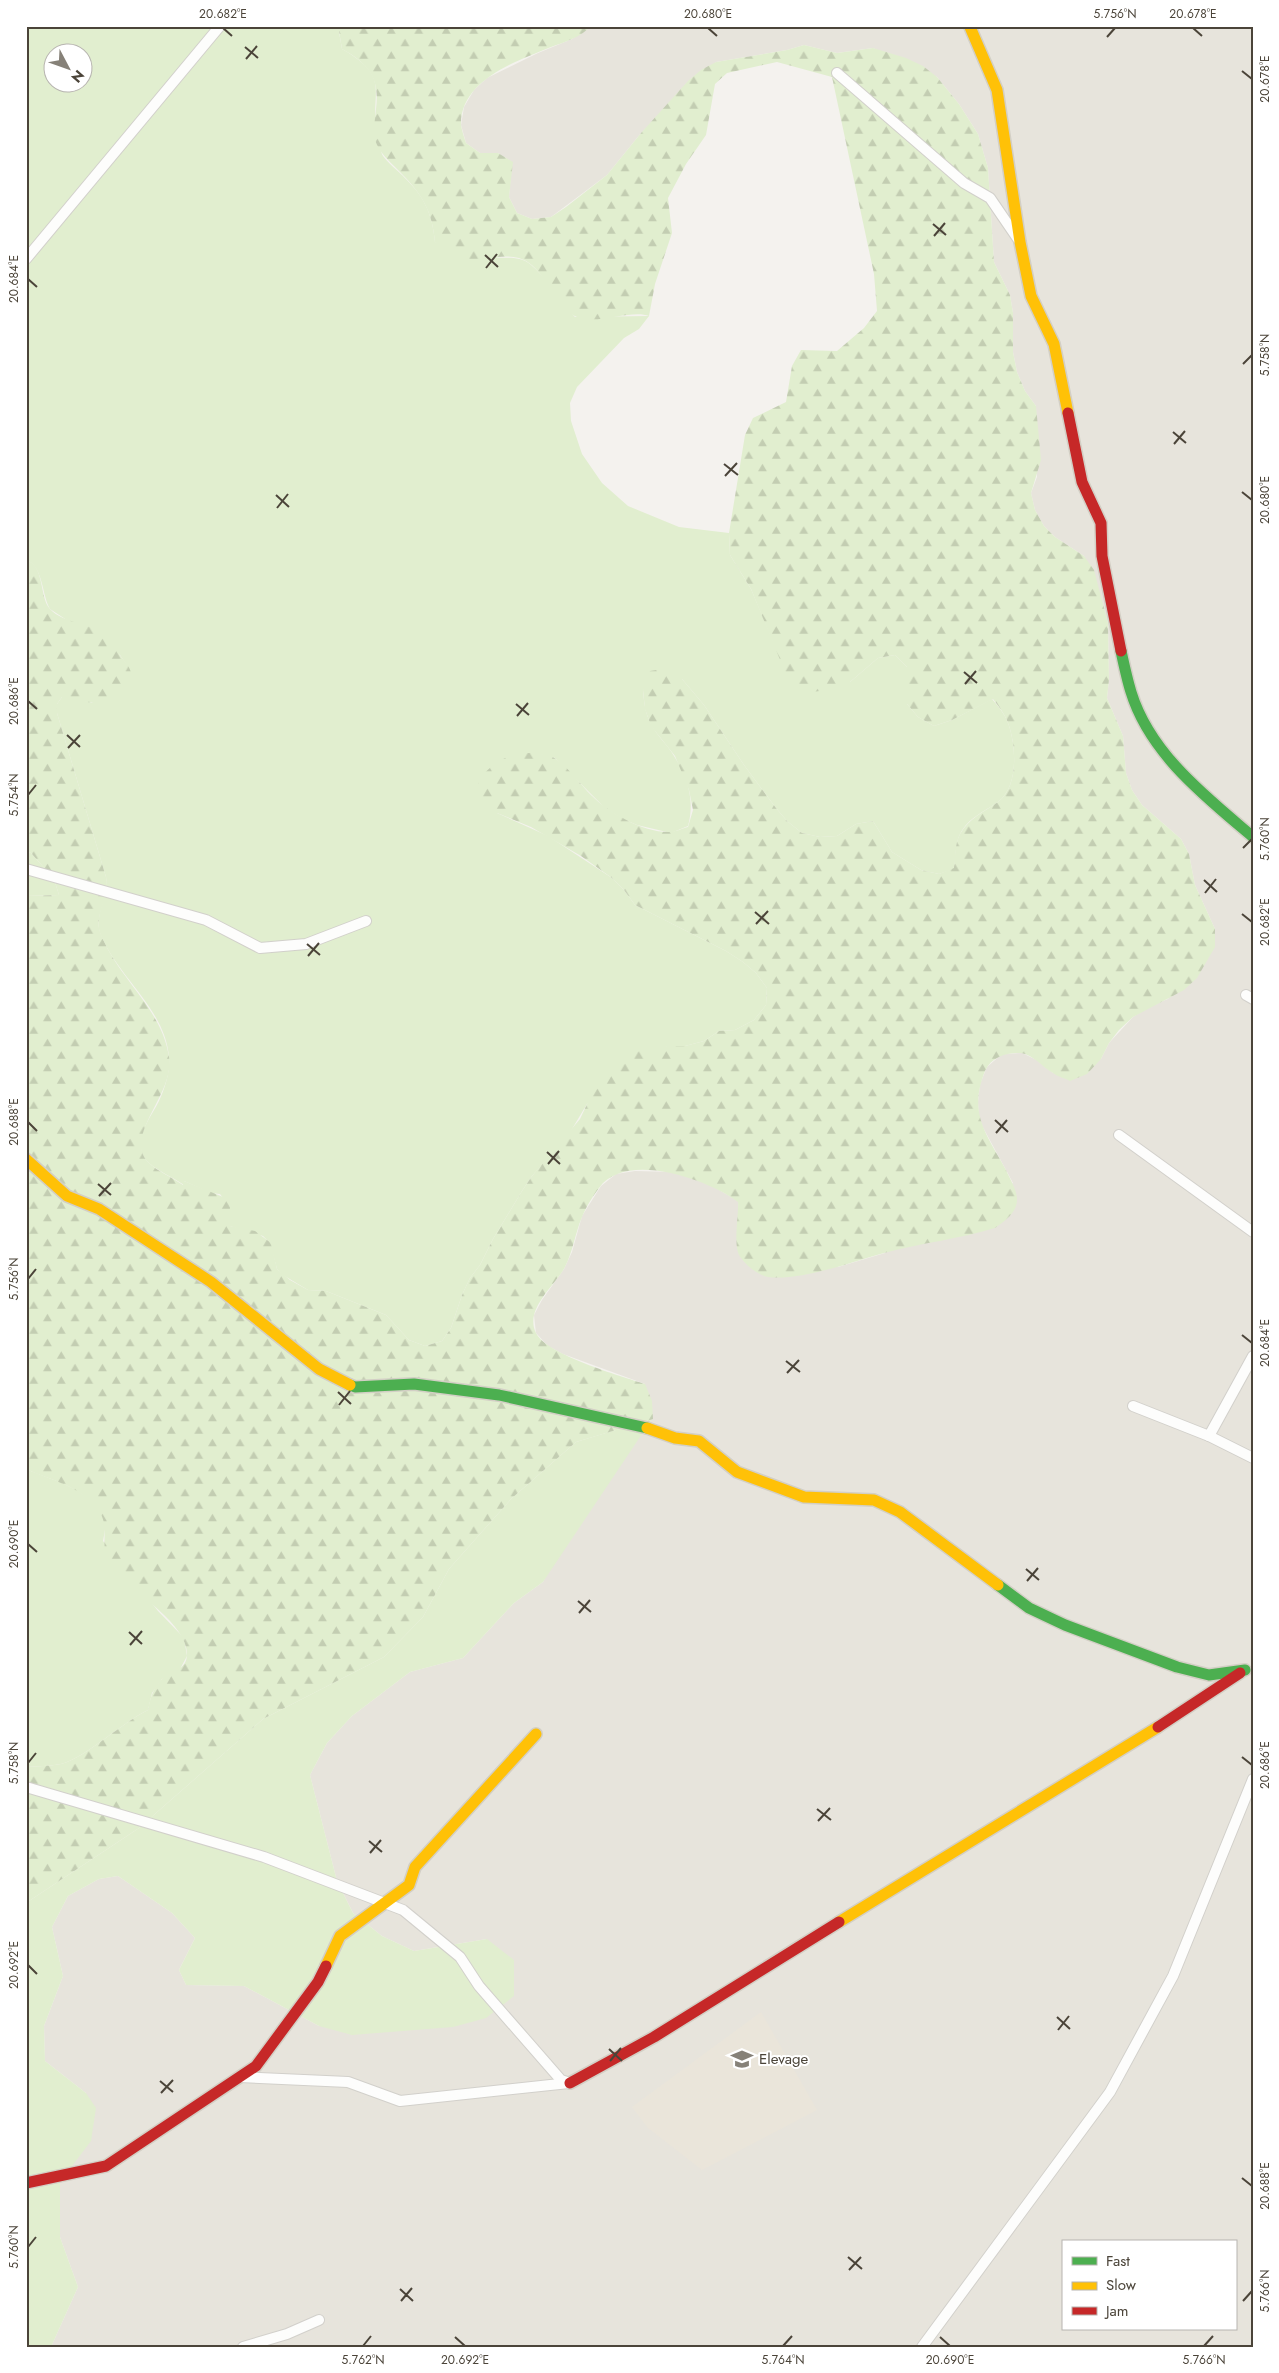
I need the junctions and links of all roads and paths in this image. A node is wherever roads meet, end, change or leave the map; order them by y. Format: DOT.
graph roads {
  1 [pos="220,26"];
  2 [pos="970,27"];
  3 [pos="837,73"];
  4 [pos="1020,242"];
  5 [pos="26,260"];
  6 [pos="1253,837"];
  7 [pos="26,869"];
  8 [pos="366,921"];
  9 [pos="1119,1135"];
  10 [pos="26,1159"];
  11 [pos="1253,1232"];
  12 [pos="1253,1356"];
  13 [pos="1133,1406"];
  14 [pos="1209,1436"];
  15 [pos="1253,1458"];
  16 [pos="1249,1669"];
  17 [pos="536,1734"];
  18 [pos="1253,1779"];
  19 [pos="26,1787"];
  20 [pos="385,1903"];
  21 [pos="239,2077"];
  22 [pos="570,2083"];
  23 [pos="26,2183"];
  24 [pos="319,2320"];
  25 [pos="243,2347"];
  26 [pos="922,2347"];
  1 -- 5 [label="street"];
  2 -- 4 [label="street"];
  3 -- 4 [label="street"];
  4 -- 6 [label="street"];
  7 -- 8 [label="street"];
  9 -- 11 [label="street"];
  10 -- 16 [label="street"];
  12 -- 14 [label="street"];
  13 -- 14 [label="street"];
  14 -- 15 [label="street"];
  16 -- 22 [label="street"];
  17 -- 20 [label="street"];
  18 -- 26 [label="street"];
  19 -- 20 [label="street"];
  20 -- 21 [label="street"];
  20 -- 22 [label="street"];
  21 -- 22 [label="street"];
  21 -- 23 [label="street"];
  24 -- 25 [label="street"];
}
